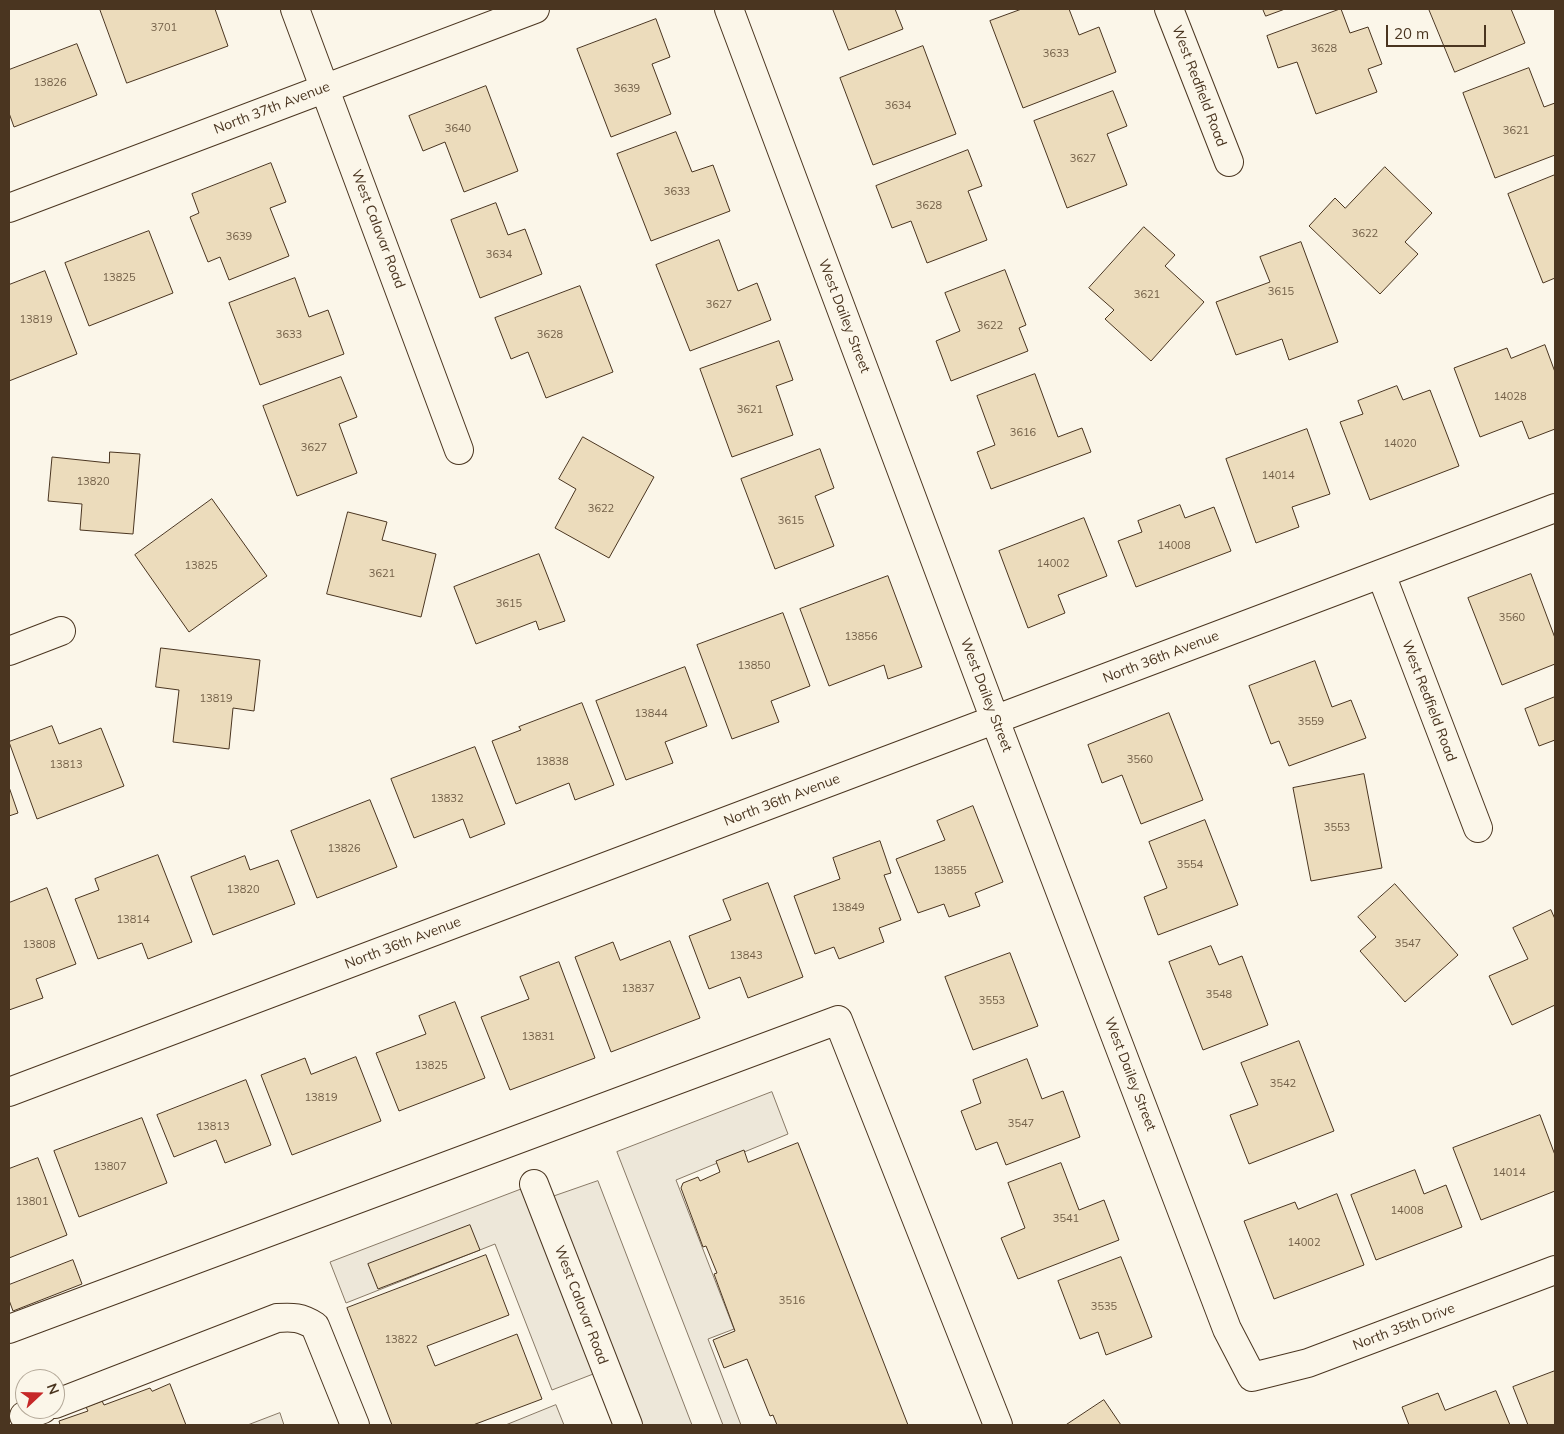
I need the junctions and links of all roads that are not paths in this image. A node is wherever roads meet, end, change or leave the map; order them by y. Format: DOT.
graph roads {
  1 [pos="295,9"];
  2 [pos="535,9"];
  3 [pos="729,9"];
  4 [pos="1169,9"];
  5 [pos="325,88"];
  6 [pos="1229,162"];
  7 [pos="9,208"];
  8 [pos="459,450"];
  9 [pos="1555,508"];
  10 [pos="1381,574"];
  11 [pos="61,631"];
  12 [pos="9,651"];
  13 [pos="995,720"];
  14 [pos="1478,828"];
  15 [pos="9,1092"];
  16 [pos="534,1184"];
  17 [pos="1555,1270"];
  18 [pos="9,1329"];
  19 [pos="1252,1377"];
  20 [pos="65,1400"];
  21 [pos="355,1425"];
  22 [pos="628,1425"];
  23 [pos="998,1425"];
  1 -- 5 [label="street, West Calavar Road"];
  2 -- 5 [label="street, North 37th Avenue"];
  3 -- 13 [label="street, West Dailey Street"];
  4 -- 6 [label="street, West Redfield Road"];
  5 -- 7 [label="street, North 37th Avenue"];
  5 -- 8 [label="street, West Calavar Road"];
  9 -- 10 [label="street, North 36th Avenue"];
  10 -- 13 [label="street, North 36th Avenue"];
  10 -- 14 [label="street, West Redfield Road"];
  11 -- 12 [label="street"];
  13 -- 15 [label="street, North 36th Avenue"];
  13 -- 19 [label="street, West Dailey Street"];
  16 -- 22 [label="street, West Calavar Road"];
  17 -- 19 [label="street, North 35th Drive"];
  18 -- 23 [label="street"];
  20 -- 21 [label="street"];
}
